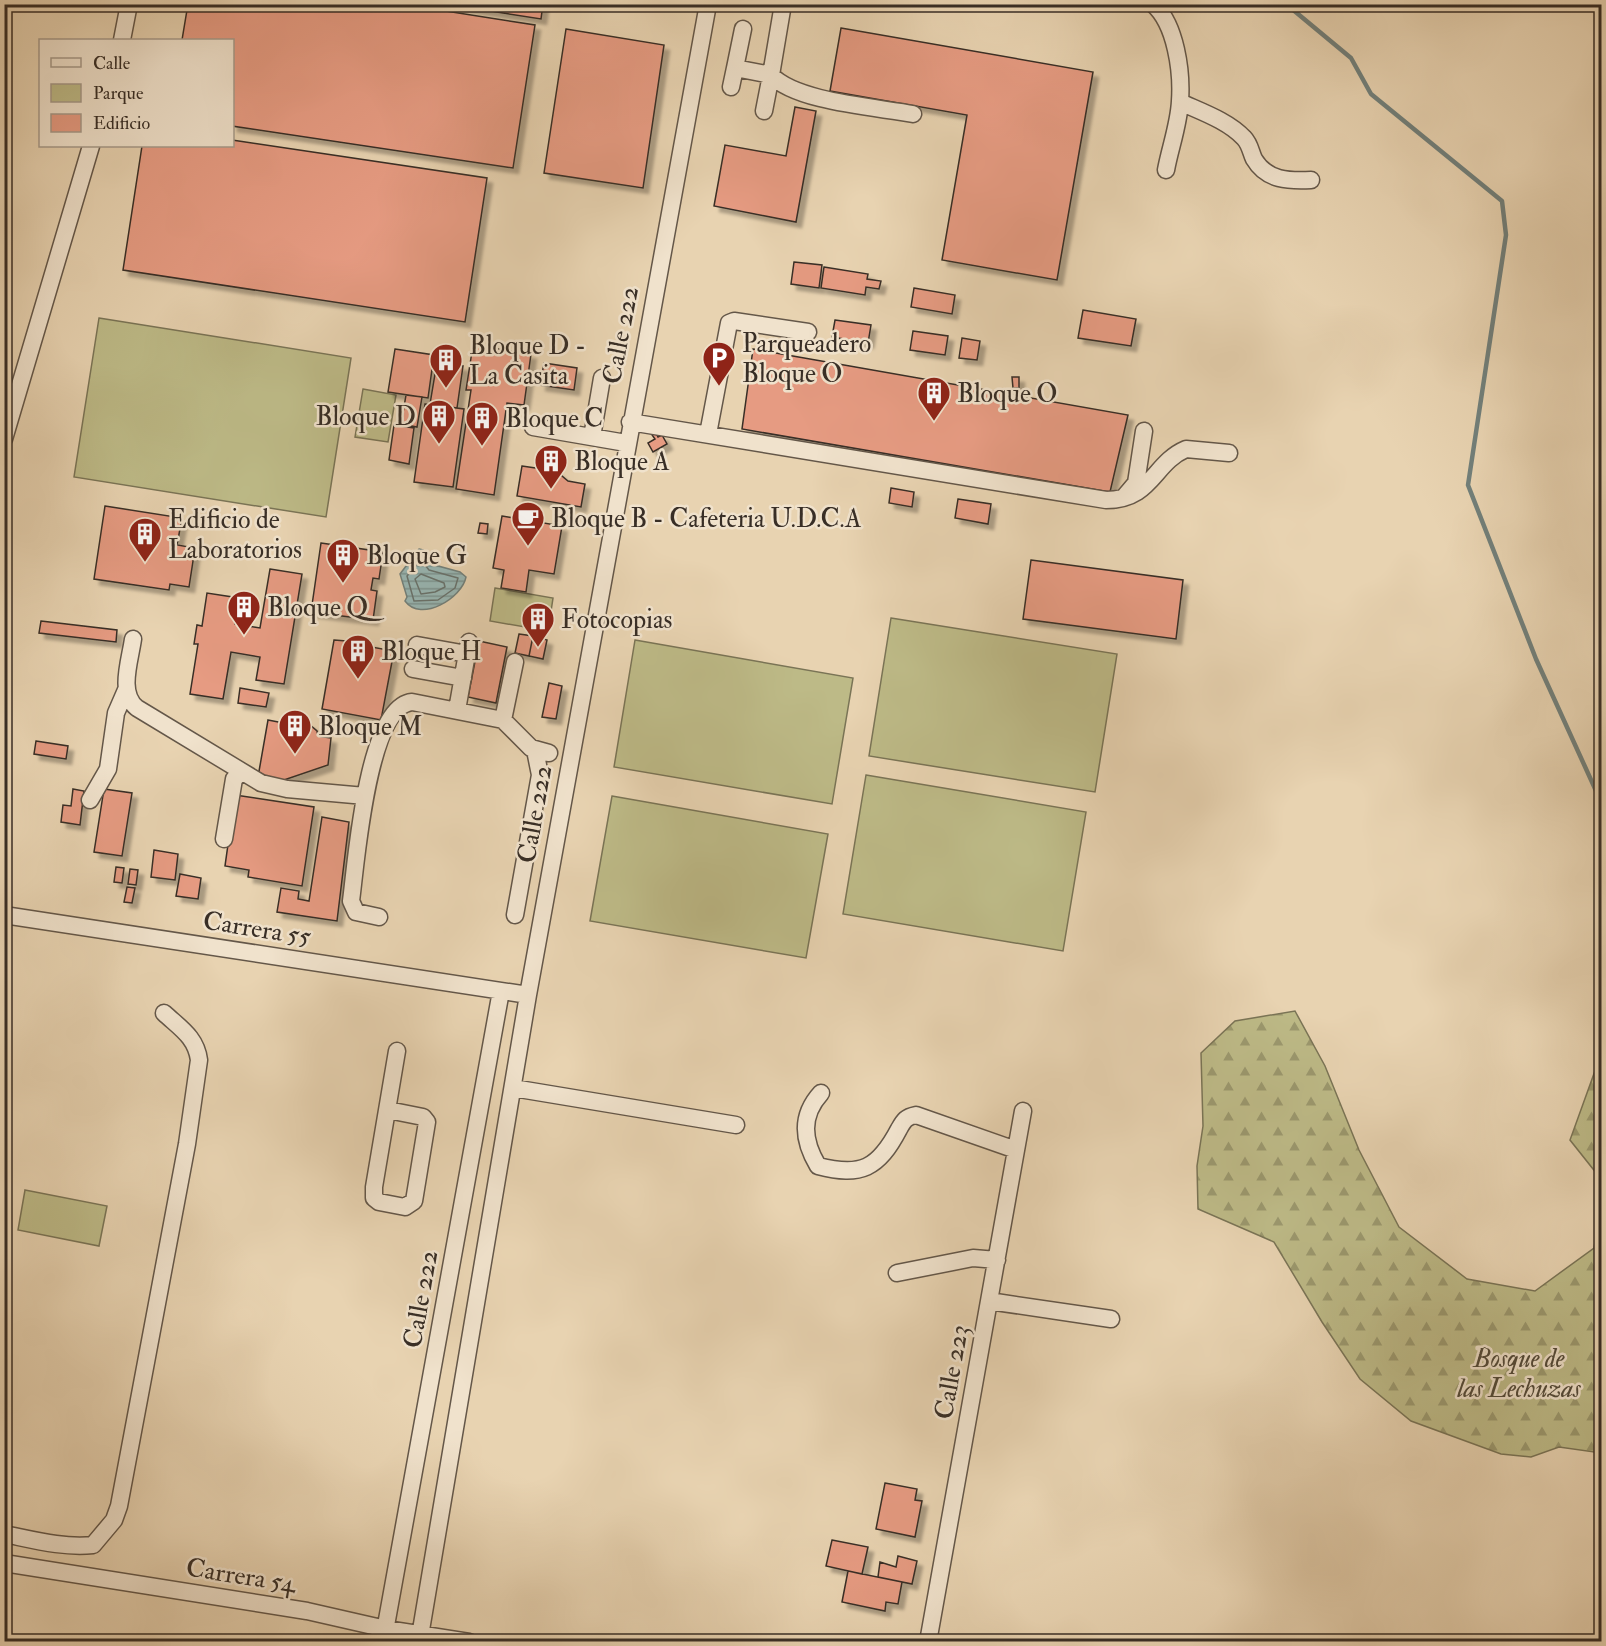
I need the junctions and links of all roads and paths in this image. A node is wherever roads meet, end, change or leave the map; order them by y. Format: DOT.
graph roads {
  1 [pos="129,4"];
  2 [pos="708,4"];
  3 [pos="783,4"];
  4 [pos="1153,4"];
  5 [pos="743,29"];
  6 [pos="122,39"];
  7 [pos="735,68"];
  8 [pos="771,75"];
  9 [pos="731,87"];
  10 [pos="1180,102"];
  11 [pos="764,111"];
  12 [pos="914,114"];
  13 [pos="91,147"];
  14 [pos="1166,170"];
  15 [pos="1311,180"];
  16 [pos="808,332"];
  17 [pos="602,378"];
  18 [pos="630,422"];
  19 [pos="533,427"];
  20 [pos="1144,431"];
  21 [pos="708,434"];
  22 [pos="592,438"];
  23 [pos="4,439"];
  24 [pos="626,443"];
  25 [pos="1229,453"];
  26 [pos="1122,498"];
  27 [pos="133,639"];
  28 [pos="417,645"];
  29 [pos="515,662"];
  30 [pos="413,669"];
  31 [pos="463,678"];
  32 [pos="126,690"];
  33 [pos="457,710"];
  34 [pos="503,720"];
  35 [pos="553,753"];
  36 [pos="241,772"];
  37 [pos="365,796"];
  38 [pos="90,800"];
  39 [pos="224,839"];
  40 [pos="4,915"];
  41 [pos="515,915"];
  42 [pos="379,917"];
  43 [pos="501,991"];
  44 [pos="528,995"];
  45 [pos="164,1013"];
  46 [pos="397,1051"];
  47 [pos="513,1088"];
  48 [pos="821,1093"];
  49 [pos="388,1110"];
  50 [pos="1023,1112"];
  51 [pos="736,1125"];
  52 [pos="1016,1150"];
  53 [pos="997,1260"];
  54 [pos="897,1273"];
  55 [pos="989,1301"];
  56 [pos="1110,1319"];
  57 [pos="4,1534"];
  58 [pos="4,1563"];
  59 [pos="385,1635"];
  60 [pos="420,1638"];
  61 [pos="469,1641"];
  62 [pos="928,1641"];
  1 -- 6 [label="street"];
  2 -- 18 [label="street, Calle 222"];
  3 -- 8 [label="street"];
  4 -- 10 [label="street"];
  5 -- 7 [label="street"];
  7 -- 8 [label="street"];
  7 -- 9 [label="street"];
  8 -- 11 [label="street"];
  8 -- 12 [label="street"];
  10 -- 14 [label="street"];
  10 -- 15 [label="street"];
  13 -- 23 [label="street"];
  16 -- 21 [label="street"];
  17 -- 22 [label="street"];
  18 -- 21 [label="street"];
  18 -- 24 [label="street, Calle 222"];
  19 -- 22 [label="street"];
  20 -- 26 [label="street"];
  21 -- 26 [label="street"];
  22 -- 24 [label="street"];
  24 -- 35 [label="street, Calle 222"];
  25 -- 26 [label="street"];
  27 -- 32 [label="street"];
  28 -- 31 [label="street"];
  29 -- 34 [label="street"];
  30 -- 31 [label="street"];
  31 -- 33 [label="street"];
  32 -- 36 [label="street"];
  32 -- 38 [label="street"];
  33 -- 34 [label="street"];
  33 -- 37 [label="street"];
  34 -- 35 [label="street"];
  35 -- 41 [label="street"];
  35 -- 44 [label="street, Calle 222"];
  36 -- 37 [label="street"];
  36 -- 39 [label="street"];
  37 -- 42 [label="street"];
  40 -- 43 [label="street, Carrera 55"];
  43 -- 44 [label="street"];
  43 -- 59 [label="street, Calle 222"];
  44 -- 47 [label="street, Calle 222"];
  45 -- 57 [label="street"];
  46 -- 49 [label="street"];
  47 -- 51 [label="street"];
  47 -- 60 [label="street, Calle 222"];
  48 -- 52 [label="street"];
  49 -- 49 [label="street"];
  50 -- 52 [label="street, Calle 223"];
  52 -- 53 [label="street, Calle 223"];
  53 -- 54 [label="street"];
  53 -- 55 [label="street, Calle 223"];
  55 -- 56 [label="street"];
  55 -- 62 [label="street, Calle 223"];
  58 -- 59 [label="street, Carrera 54"];
  59 -- 60 [label="street, Carrera 54"];
  60 -- 61 [label="street, Carrera 54"];
}
